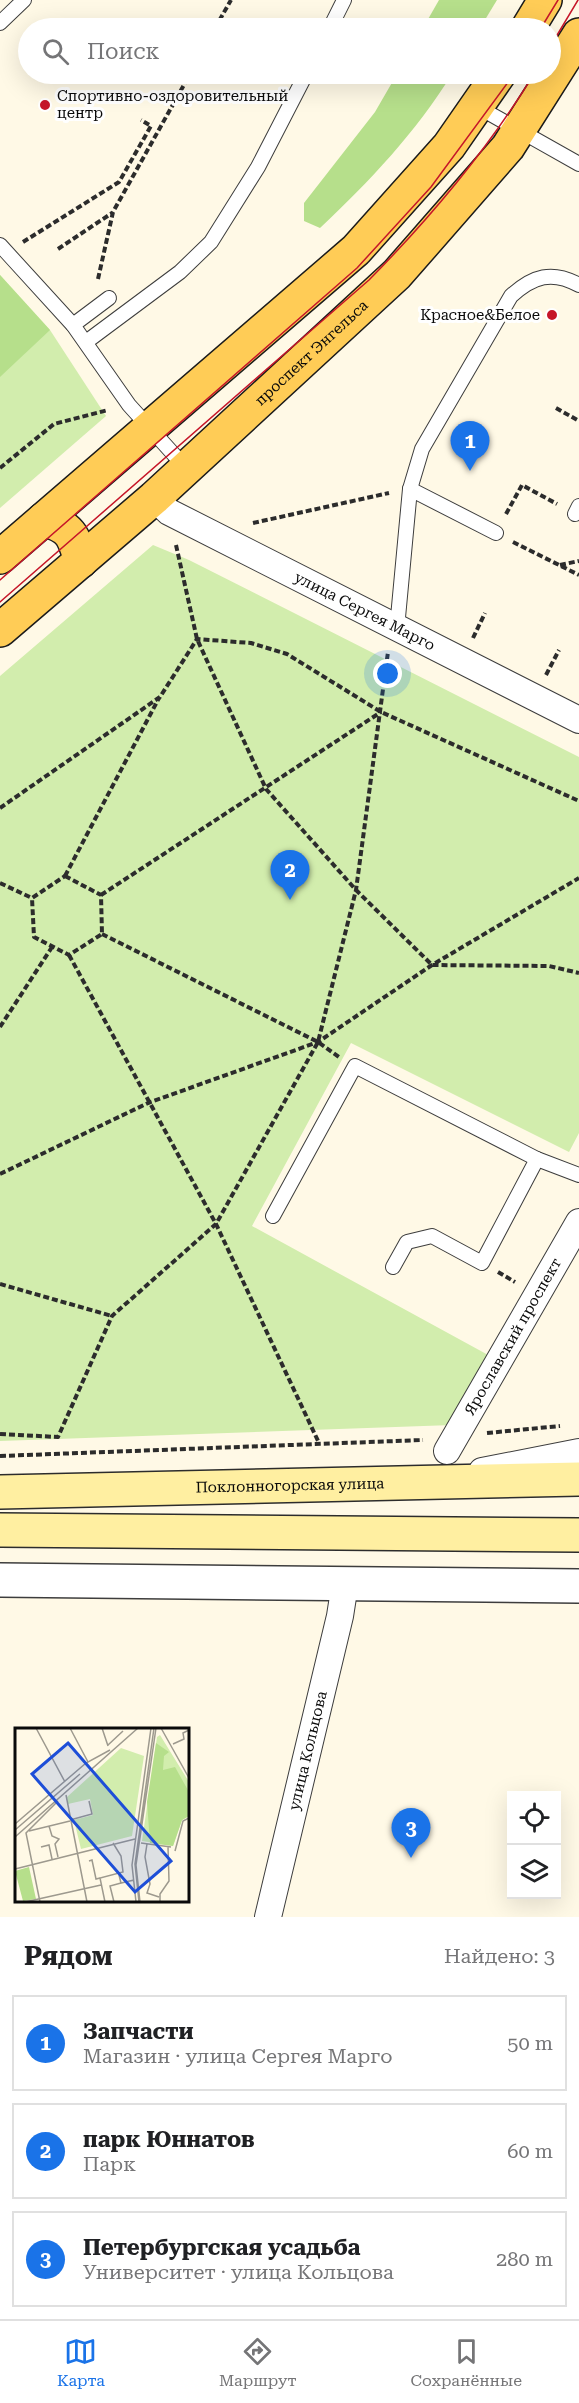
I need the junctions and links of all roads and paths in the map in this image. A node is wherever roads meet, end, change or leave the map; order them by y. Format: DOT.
graph roads {
  1 [pos="24,0"];
  2 [pos="231,0"];
  3 [pos="344,0"];
  4 [pos="545,0"];
  5 [pos="221,18"];
  6 [pos="335,18"];
  7 [pos="534,18"];
  8 [pos="0,23"];
  9 [pos="579,35"];
  10 [pos="561,63"];
  11 [pos="184,84"];
  12 [pos="301,84"];
  13 [pos="493,84"];
  14 [pos="548,84"];
  15 [pos="478,107"];
  16 [pos="141,120"];
  17 [pos="518,131"];
  18 [pos="579,164"];
  19 [pos="112,212"];
  20 [pos="3,249"];
  21 [pos="58,249"];
  22 [pos="98,280"];
  23 [pos="579,285"];
  24 [pos="109,298"];
  25 [pos="73,324"];
  26 [pos="86,342"];
  27 [pos="556,408"];
  28 [pos="139,417"];
  29 [pos="579,422"];
  30 [pos="0,468"];
  31 [pos="186,468"];
  32 [pos="410,489"];
  33 [pos="161,505"];
  34 [pos="577,510"];
  35 [pos="44,519"];
  36 [pos="208,532"];
  37 [pos="496,533"];
  38 [pos="0,557"];
  39 [pos="81,561"];
  40 [pos="579,561"];
  41 [pos="559,565"];
  42 [pos="579,575"];
  43 [pos="397,628"];
  44 [pos="0,630"];
  45 [pos="197,639"];
  46 [pos="160,697"];
  47 [pos="381,712"];
  48 [pos="579,720"];
  49 [pos="266,789"];
  50 [pos="579,801"];
  51 [pos="0,808"];
  52 [pos="65,876"];
  53 [pos="579,878"];
  54 [pos="0,883"];
  55 [pos="356,890"];
  56 [pos="100,895"];
  57 [pos="32,898"];
  58 [pos="102,934"];
  59 [pos="52,947"];
  60 [pos="69,955"];
  61 [pos="432,965"];
  62 [pos="579,973"];
  63 [pos="0,1027"];
  64 [pos="318,1042"];
  65 [pos="355,1066"];
  66 [pos="148,1103"];
  67 [pos="537,1159"];
  68 [pos="0,1174"];
  69 [pos="579,1175"];
  70 [pos="273,1216"];
  71 [pos="579,1222"];
  72 [pos="216,1224"];
  73 [pos="393,1267"];
  74 [pos="0,1284"];
  75 [pos="112,1316"];
  76 [pos="567,1425"];
  77 [pos="486,1433"];
  78 [pos="0,1434"];
  79 [pos="320,1443"];
  80 [pos="438,1445"];
  81 [pos="579,1452"];
  82 [pos="0,1456"];
  83 [pos="579,1479"];
  84 [pos="432,1481"];
  85 [pos="0,1492"];
  86 [pos="0,1530"];
  87 [pos="579,1535"];
  88 [pos="0,1580"];
  89 [pos="345,1584"];
  90 [pos="579,1586"];
  91 [pos="268,1917"];
  1 -- 8 [label="lane"];
  2 -- 5 [label="path"];
  3 -- 6 [label="lane"];
  4 -- 7 [label="main road"];
  9 -- 10 [label="main road, проспект Энгельса"];
  11 -- 19 [label="path"];
  12 -- 26 [label="lane"];
  13 -- 15 [label="main road"];
  14 -- 17 [label="main road, проспект Энгельса"];
  15 -- 17 [label="lane"];
  15 -- 28 [label="main road"];
  16 -- 20 [label="path"];
  17 -- 18 [label="lane"];
  17 -- 31 [label="main road, проспект Энгельса"];
  19 -- 21 [label="path"];
  19 -- 22 [label="path"];
  20 -- 25 [label="lane"];
  23 -- 32 [label="lane"];
  24 -- 25 [label="lane"];
  25 -- 26 [label="lane"];
  26 -- 28 [label="lane"];
  27 -- 29 [label="path"];
  28 -- 30 [label="path"];
  28 -- 31 [label="lane"];
  28 -- 35 [label="main road"];
  31 -- 33 [label="main road, проспект Энгельса"];
  32 -- 36 [label="path"];
  32 -- 37 [label="lane"];
  32 -- 43 [label="lane"];
  33 -- 36 [label="street, улица Сергея Марго"];
  33 -- 39 [label="main road, проспект Энгельса"];
  33 -- 45 [label="path"];
  34 -- 37 [label="path"];
  35 -- 38 [label="main road"];
  35 -- 39 [label="main road"];
  36 -- 43 [label="street, улица Сергея Марго"];
  37 -- 41 [label="path"];
  39 -- 44 [label="main road, проспект Энгельса"];
  40 -- 41 [label="path"];
  41 -- 42 [label="path"];
  43 -- 47 [label="path"];
  43 -- 48 [label="street, улица Сергея Марго"];
  45 -- 46 [label="path"];
  45 -- 47 [label="path"];
  45 -- 49 [label="path"];
  46 -- 51 [label="path"];
  46 -- 52 [label="path"];
  47 -- 49 [label="path"];
  47 -- 50 [label="path"];
  47 -- 55 [label="path"];
  49 -- 55 [label="path"];
  49 -- 56 [label="path"];
  52 -- 56 [label="path"];
  52 -- 57 [label="path"];
  53 -- 61 [label="path"];
  54 -- 57 [label="path"];
  55 -- 61 [label="path"];
  55 -- 64 [label="path"];
  56 -- 58 [label="path"];
  57 -- 59 [label="path"];
  58 -- 60 [label="path"];
  58 -- 64 [label="path"];
  59 -- 60 [label="path"];
  59 -- 63 [label="path"];
  60 -- 66 [label="path"];
  61 -- 62 [label="path"];
  61 -- 64 [label="path"];
  64 -- 65 [label="path"];
  64 -- 66 [label="path"];
  64 -- 72 [label="path"];
  65 -- 67 [label="lane"];
  65 -- 70 [label="lane"];
  66 -- 68 [label="path"];
  66 -- 72 [label="path"];
  67 -- 69 [label="lane"];
  67 -- 73 [label="lane"];
  71 -- 80 [label="street, Ярославский проспект"];
  72 -- 75 [label="path"];
  72 -- 79 [label="path"];
  74 -- 75 [label="path"];
  75 -- 78 [label="path"];
  76 -- 77 [label="path"];
  79 -- 80 [label="path"];
  79 -- 82 [label="path"];
  81 -- 84 [label="street"];
  83 -- 84 [label="main road, Поклонногорская улица"];
  84 -- 85 [label="main road, Поклонногорская улица"];
  86 -- 87 [label="main road"];
  88 -- 89 [label="street"];
  89 -- 90 [label="street"];
  89 -- 91 [label="street, улица Кольцова"];
}
